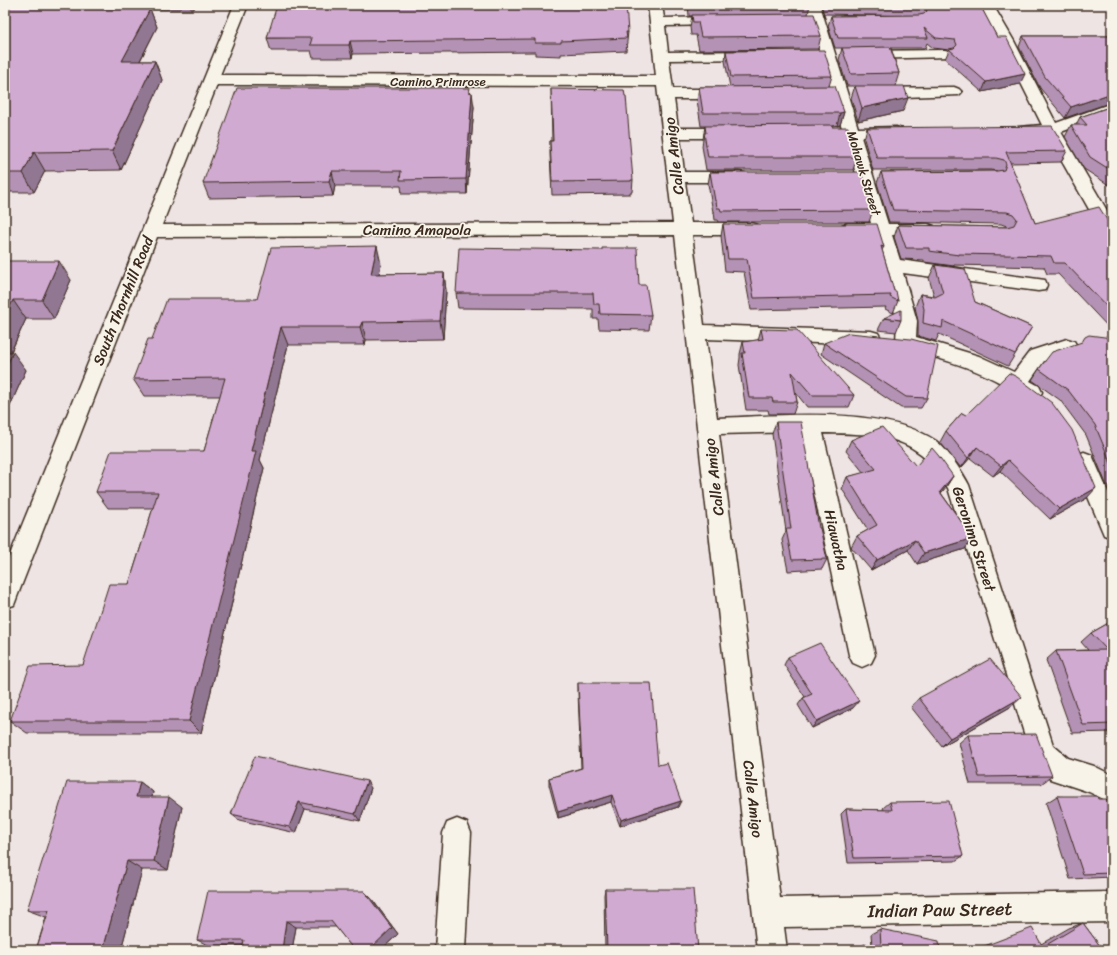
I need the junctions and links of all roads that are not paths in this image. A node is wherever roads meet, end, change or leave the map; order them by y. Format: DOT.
graph roads {
  1 [pos="241,5"];
  2 [pos="986,5"];
  3 [pos="656,13"];
  4 [pos="816,17"];
  5 [pos="737,21"];
  6 [pos="945,54"];
  7 [pos="765,55"];
  8 [pos="834,55"];
  9 [pos="662,56"];
  10 [pos="211,80"];
  11 [pos="666,88"];
  12 [pos="954,92"];
  13 [pos="845,93"];
  14 [pos="745,94"];
  15 [pos="1112,108"];
  16 [pos="1005,130"];
  17 [pos="1052,130"];
  18 [pos="851,132"];
  19 [pos="913,132"];
  20 [pos="671,133"];
  21 [pos="749,133"];
  22 [pos="804,133"];
  23 [pos="755,177"];
  24 [pos="677,178"];
  25 [pos="683,229"];
  26 [pos="770,229"];
  27 [pos="834,229"];
  28 [pos="881,229"];
  29 [pos="151,230"];
  30 [pos="945,230"];
  31 [pos="1112,234"];
  32 [pos="892,265"];
  33 [pos="1038,284"];
  34 [pos="696,332"];
  35 [pos="906,342"];
  36 [pos="1067,346"];
  37 [pos="1018,382"];
  38 [pos="1046,403"];
  39 [pos="810,424"];
  40 [pos="708,426"];
  41 [pos="1076,443"];
  42 [pos="1112,528"];
  43 [pos="5,597"];
  44 [pos="862,655"];
  45 [pos="1112,789"];
  46 [pos="457,833"];
  47 [pos="1112,906"];
  48 [pos="767,913"];
  49 [pos="450,950"];
  50 [pos="772,950"];
  1 -- 10 [label="street, South Thornhill Road"];
  2 -- 17 [label="street"];
  3 -- 5 [label="street"];
  3 -- 9 [label="street, Calle Amigo"];
  4 -- 8 [label="street, Mohawk Street"];
  6 -- 8 [label="street"];
  7 -- 9 [label="street"];
  8 -- 13 [label="street, Mohawk Street"];
  9 -- 11 [label="street, Calle Amigo"];
  10 -- 11 [label="street, Camino Primrose"];
  10 -- 29 [label="street, South Thornhill Road"];
  11 -- 14 [label="street, Camino Primrose"];
  11 -- 20 [label="street, Calle Amigo"];
  12 -- 13 [label="street"];
  13 -- 18 [label="street, Mohawk Street"];
  15 -- 17 [label="street"];
  16 -- 17 [label="street"];
  17 -- 31 [label="street"];
  18 -- 19 [label="street"];
  18 -- 22 [label="street"];
  18 -- 28 [label="street, Mohawk Street"];
  20 -- 21 [label="street"];
  20 -- 24 [label="street, Calle Amigo"];
  23 -- 24 [label="street"];
  24 -- 25 [label="street, Calle Amigo"];
  25 -- 26 [label="street, Camino Amapola"];
  25 -- 29 [label="street, Camino Amapola"];
  25 -- 34 [label="street, Calle Amigo"];
  27 -- 28 [label="street"];
  28 -- 30 [label="street"];
  28 -- 32 [label="street, Mohawk Street"];
  29 -- 43 [label="street, South Thornhill Road"];
  32 -- 33 [label="street"];
  32 -- 35 [label="street, Mohawk Street"];
  34 -- 35 [label="street"];
  34 -- 40 [label="street, Calle Amigo"];
  35 -- 37 [label="street"];
  36 -- 37 [label="street"];
  37 -- 38 [label="street"];
  39 -- 40 [label="street, Geronimo Street"];
  39 -- 44 [label="street, Hiawatha"];
  39 -- 45 [label="street, Geronimo Street"];
  40 -- 48 [label="street, Calle Amigo"];
  41 -- 42 [label="street"];
  46 -- 49 [label="street"];
  47 -- 48 [label="street, Indian Paw Street"];
  48 -- 50 [label="street, Calle Amigo"];
}
